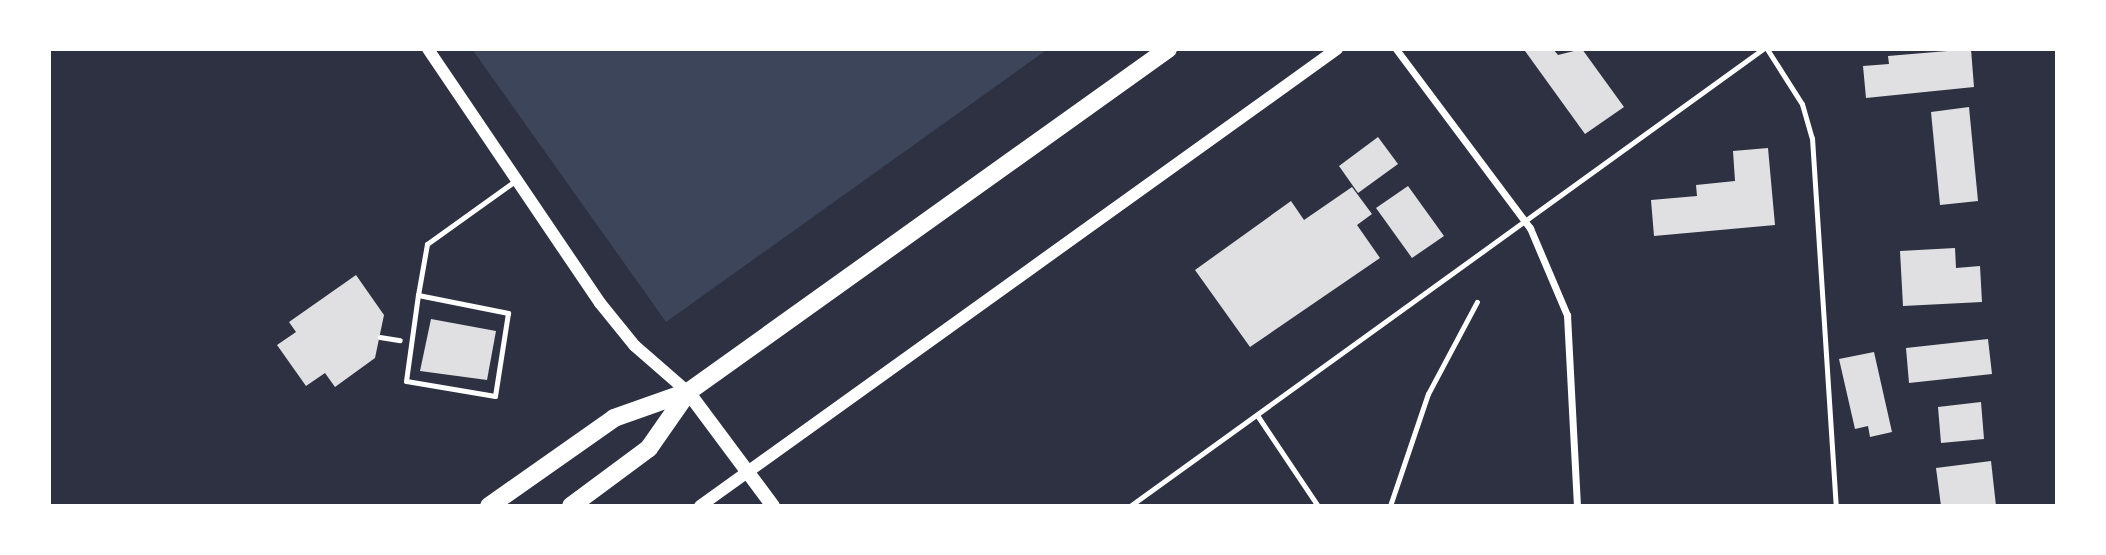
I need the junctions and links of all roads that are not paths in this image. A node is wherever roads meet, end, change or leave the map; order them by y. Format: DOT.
graph roads {
  1 [pos="428,49"];
  2 [pos="1168,49"];
  3 [pos="1337,49"];
  4 [pos="1396,49"];
  5 [pos="1765,49"];
  6 [pos="515,181"];
  7 [pos="1524,221"];
  8 [pos="418,295"];
  9 [pos="688,392"];
  10 [pos="1257,415"];
  11 [pos="749,471"];
  12 [pos="489,506"];
  13 [pos="571,506"];
  14 [pos="700,506"];
  15 [pos="773,506"];
  16 [pos="1130,506"];
  17 [pos="1318,506"];
  18 [pos="1577,506"];
  19 [pos="1836,506"];
  1 -- 6 [label="street"];
  2 -- 9 [label="main road"];
  3 -- 11 [label="street"];
  4 -- 7 [label="street"];
  5 -- 7 [label="lane"];
  5 -- 19 [label="lane"];
  6 -- 8 [label="lane"];
  6 -- 9 [label="street"];
  7 -- 10 [label="lane"];
  7 -- 18 [label="street"];
  8 -- 8 [label="lane"];
  9 -- 11 [label="main road"];
  9 -- 12 [label="main road"];
  9 -- 13 [label="main road"];
  10 -- 16 [label="lane"];
  10 -- 17 [label="lane"];
  11 -- 14 [label="street"];
  11 -- 15 [label="main road"];
}
